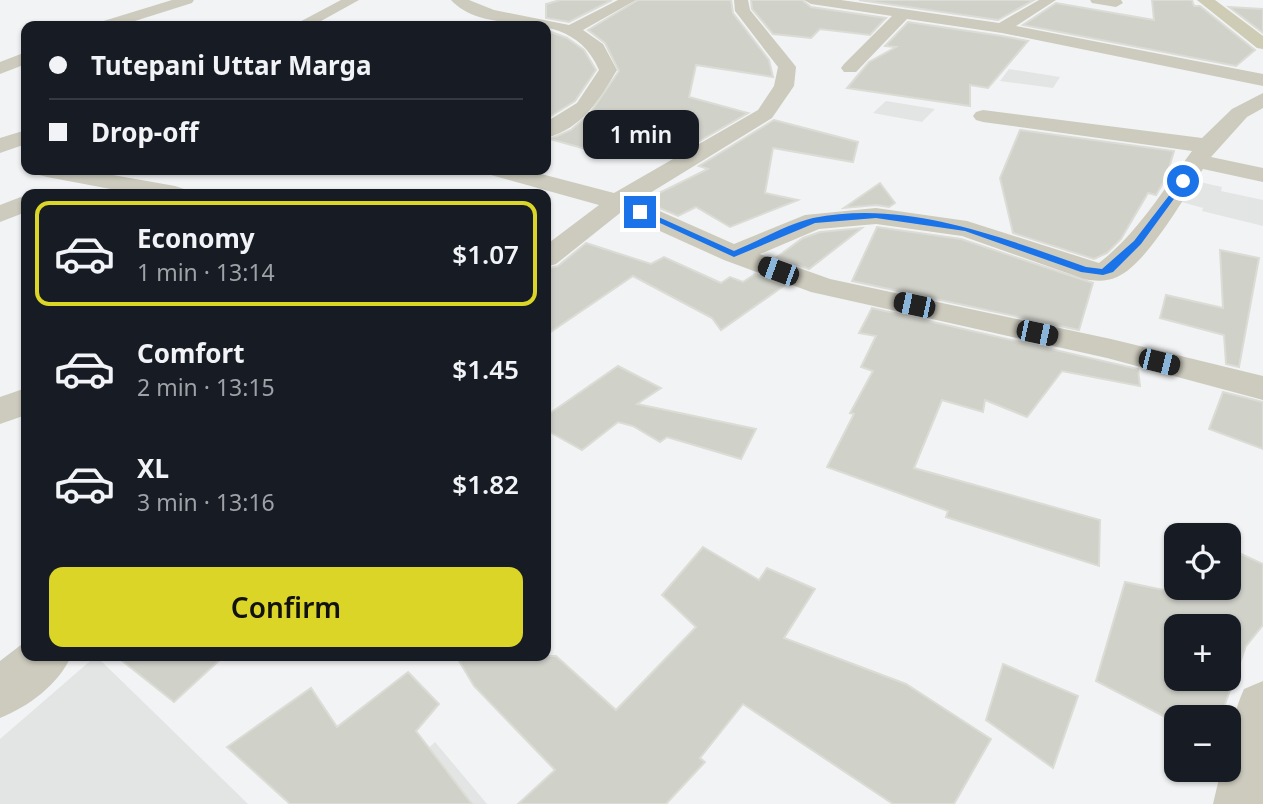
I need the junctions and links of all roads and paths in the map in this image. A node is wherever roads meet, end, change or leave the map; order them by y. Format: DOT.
graph roads {
  1 [pos="187,0"];
  2 [pos="352,0"];
  3 [pos="458,0"];
  4 [pos="629,0"];
  5 [pos="741,0"];
  6 [pos="811,0"];
  7 [pos="1049,0"];
  8 [pos="1097,0"];
  9 [pos="1205,0"];
  10 [pos="1116,4"];
  11 [pos="899,8"];
  12 [pos="124,21"];
  13 [pos="310,21"];
  14 [pos="528,21"];
  15 [pos="551,25"];
  16 [pos="1002,27"];
  17 [pos="573,29"];
  18 [pos="1263,44"];
  19 [pos="0,54"];
  20 [pos="21,55"];
  21 [pos="21,58"];
  22 [pos="850,68"];
  23 [pos="0,69"];
  24 [pos="1263,80"];
  25 [pos="1263,99"];
  26 [pos="559,103"];
  27 [pos="585,107"];
  28 [pos="983,116"];
  29 [pos="551,128"];
  30 [pos="21,142"];
  31 [pos="1203,153"];
  32 [pos="4,157"];
  33 [pos="76,175"];
  34 [pos="517,175"];
  35 [pos="1263,175"];
  36 [pos="88,177"];
  37 [pos="60,189"];
  38 [pos="149,189"];
  39 [pos="617,202"];
  40 [pos="21,206"];
  41 [pos="0,214"];
  42 [pos="551,254"];
  43 [pos="734,254"];
  44 [pos="1263,387"];
  45 [pos="21,402"];
  46 [pos="0,412"];
  47 [pos="40,661"];
  48 [pos="0,693"];
  49 [pos="1263,707"];
  50 [pos="1242,804"];
  1 -- 12 [label="street"];
  2 -- 13 [label="street"];
  3 -- 14 [label="street"];
  4 -- 17 [label="street"];
  5 -- 39 [label="street"];
  6 -- 11 [label="street"];
  7 -- 16 [label="street"];
  8 -- 10 [label="street"];
  9 -- 18 [label="main road"];
  11 -- 16 [label="street"];
  11 -- 22 [label="street"];
  15 -- 17 [label="street"];
  16 -- 24 [label="street"];
  17 -- 27 [label="street"];
  19 -- 20 [label="street"];
  21 -- 23 [label="street"];
  25 -- 31 [label="street"];
  26 -- 27 [label="street"];
  27 -- 29 [label="street"];
  28 -- 31 [label="street"];
  30 -- 32 [label="street"];
  31 -- 35 [label="street"];
  31 -- 43 [label="street"];
  33 -- 36 [label="street"];
  34 -- 39 [label="street"];
  36 -- 37 [label="street"];
  36 -- 38 [label="street"];
  39 -- 42 [label="street"];
  39 -- 43 [label="street"];
  40 -- 41 [label="street"];
  43 -- 44 [label="street"];
  45 -- 46 [label="street"];
  47 -- 48 [label="street"];
  49 -- 50 [label="street"];
}
